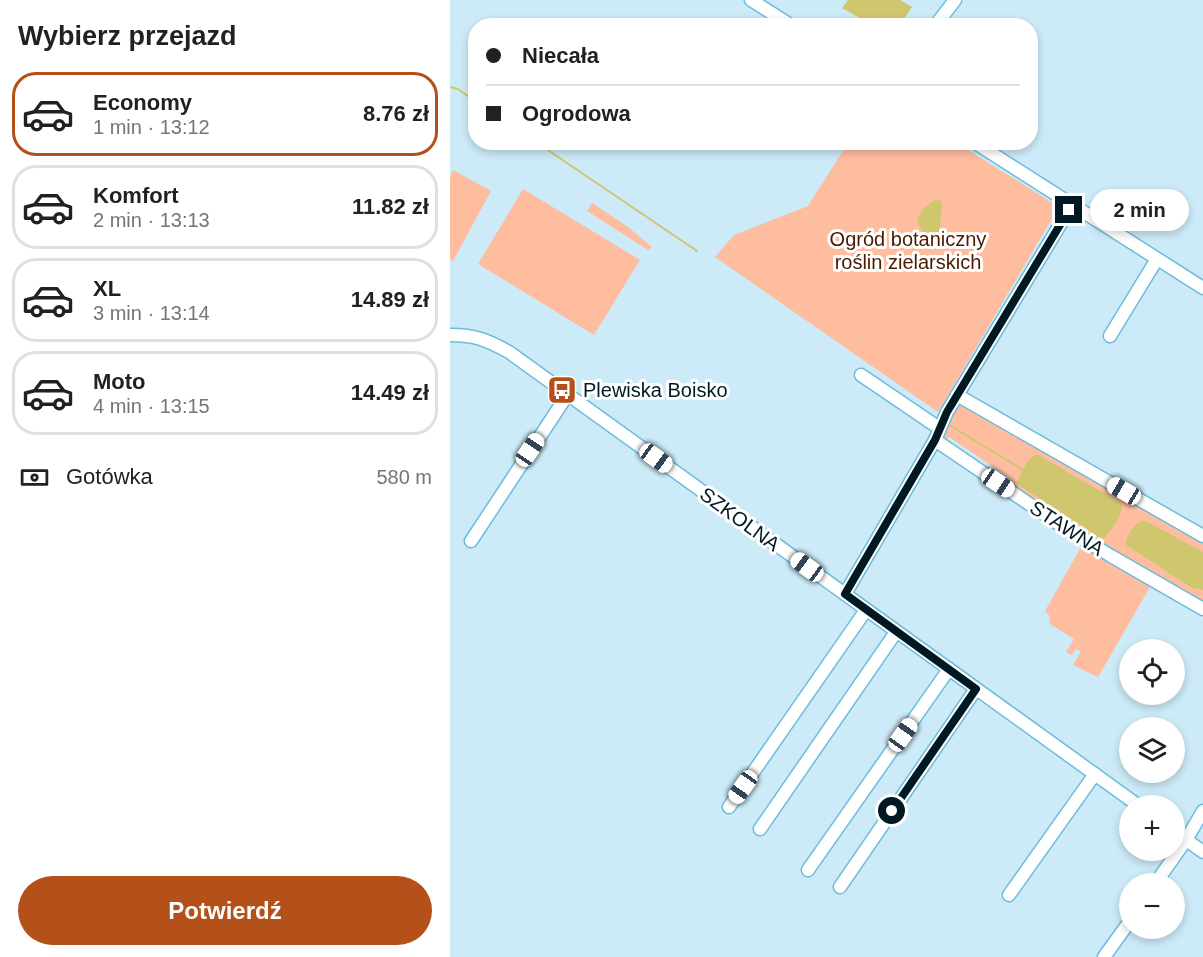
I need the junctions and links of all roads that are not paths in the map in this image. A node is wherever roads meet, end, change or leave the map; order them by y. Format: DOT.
graph roads {
  1 [pos="751,0"];
  2 [pos="954,0"];
  3 [pos="779,18"];
  4 [pos="941,18"];
  5 [pos="986,150"];
  6 [pos="1072,205"];
  7 [pos="1157,258"];
  8 [pos="1203,288"];
  9 [pos="450,335"];
  10 [pos="1110,336"];
  11 [pos="861,375"];
  12 [pos="568,394"];
  13 [pos="957,395"];
  14 [pos="939,428"];
  15 [pos="935,440"];
  16 [pos="1203,536"];
  17 [pos="471,541"];
  18 [pos="845,594"];
  19 [pos="1203,609"];
  20 [pos="866,610"];
  21 [pos="896,632"];
  22 [pos="949,669"];
  23 [pos="976,689"];
  24 [pos="1095,774"];
  25 [pos="1124,795"];
  26 [pos="729,807"];
  27 [pos="1203,811"];
  28 [pos="760,830"];
  29 [pos="1186,840"];
  30 [pos="1203,852"];
  31 [pos="808,870"];
  32 [pos="1163,873"];
  33 [pos="840,887"];
  34 [pos="1009,896"];
  35 [pos="1119,936"];
  36 [pos="1104,957"];
  1 -- 3 [label="street"];
  2 -- 4 [label="street"];
  5 -- 6 [label="street"];
  6 -- 7 [label="street"];
  6 -- 13 [label="street"];
  7 -- 8 [label="street"];
  7 -- 10 [label="street"];
  9 -- 12 [label="street, SZKOLNA"];
  11 -- 14 [label="street"];
  12 -- 17 [label="street"];
  12 -- 18 [label="street, SZKOLNA"];
  13 -- 14 [label="street"];
  13 -- 16 [label="street"];
  14 -- 15 [label="street"];
  15 -- 18 [label="street"];
  15 -- 19 [label="street, STAWNA"];
  18 -- 20 [label="street, SZKOLNA"];
  20 -- 21 [label="street, SZKOLNA"];
  20 -- 26 [label="street"];
  21 -- 22 [label="street, SZKOLNA"];
  21 -- 28 [label="street"];
  22 -- 23 [label="street, SZKOLNA"];
  22 -- 31 [label="street"];
  23 -- 24 [label="street, SZKOLNA"];
  23 -- 33 [label="street"];
  24 -- 25 [label="street, SZKOLNA"];
  24 -- 34 [label="street"];
  27 -- 29 [label="street"];
  29 -- 30 [label="street"];
  29 -- 32 [label="street"];
  35 -- 36 [label="street"];
}
